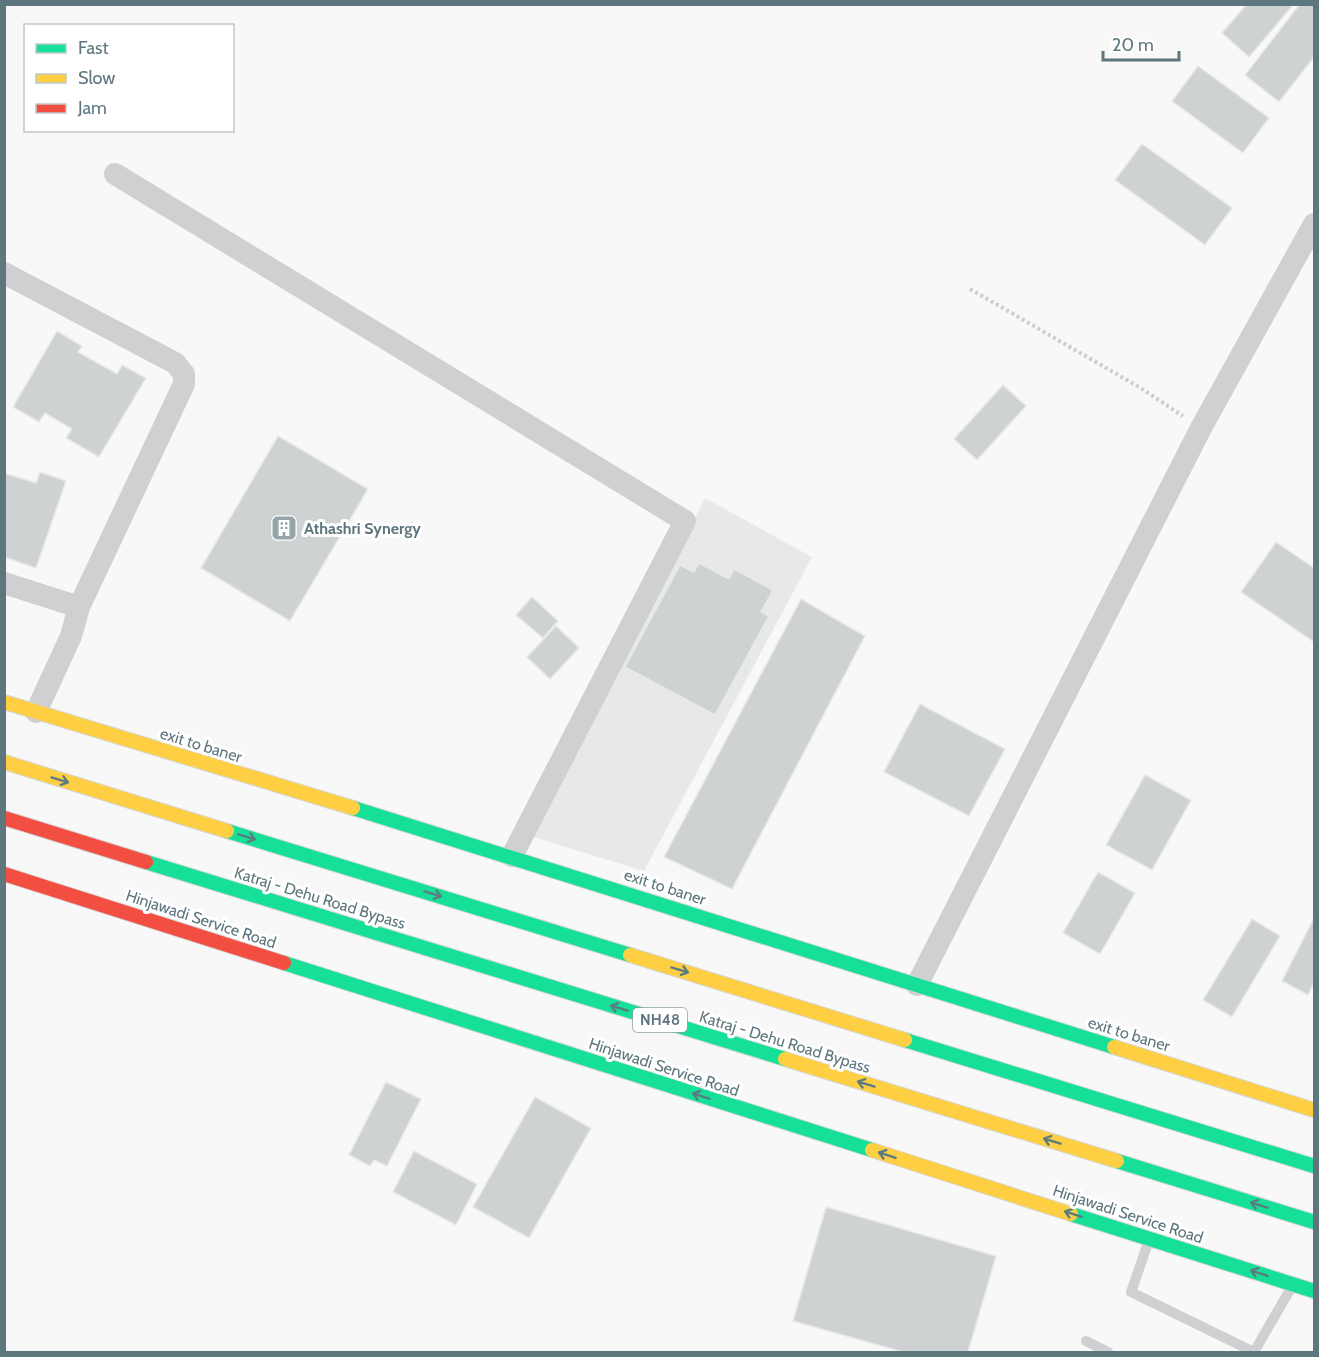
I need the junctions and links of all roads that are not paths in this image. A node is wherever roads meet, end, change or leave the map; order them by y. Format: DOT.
graph roads {
  1 [pos="115,174"];
  2 [pos="1314,224"];
  3 [pos="4,273"];
  4 [pos="4,583"];
  5 [pos="79,607"];
  6 [pos="4,702"];
  7 [pos="36,712"];
  8 [pos="4,762"];
  9 [pos="4,818"];
  10 [pos="512,856"];
  11 [pos="4,874"];
  12 [pos="917,985"];
  13 [pos="1314,1110"];
  14 [pos="1314,1166"];
  15 [pos="1314,1222"];
  16 [pos="1149,1238"];
  17 [pos="1293,1284"];
  18 [pos="1314,1291"];
  19 [pos="1086,1341"];
  20 [pos="1254,1352"];
  21 [pos="1108,1353"];
  1 -- 10 [label="street"];
  2 -- 12 [label="street"];
  3 -- 5 [label="street"];
  4 -- 5 [label="street"];
  5 -- 7 [label="street"];
  6 -- 7 [label="main road, exit to baner"];
  7 -- 10 [label="main road, exit to baner"];
  8 -- 14 [label="main road, one-way"];
  15 -- 9 [label="main road, Katraj - Dehu Road Bypass / NH48, one-way"];
  10 -- 12 [label="main road, exit to baner"];
  16 -- 11 [label="main road, Hinjawadi Service Road, one-way"];
  12 -- 13 [label="main road, exit to baner"];
  17 -- 16 [label="main road, Hinjawadi Service Road, one-way"];
  16 -- 20 [label="lane"];
  17 -- 18 [label="main road, Hinjawadi Service Road"];
  17 -- 20 [label="lane"];
  19 -- 21 [label="lane"];
}
